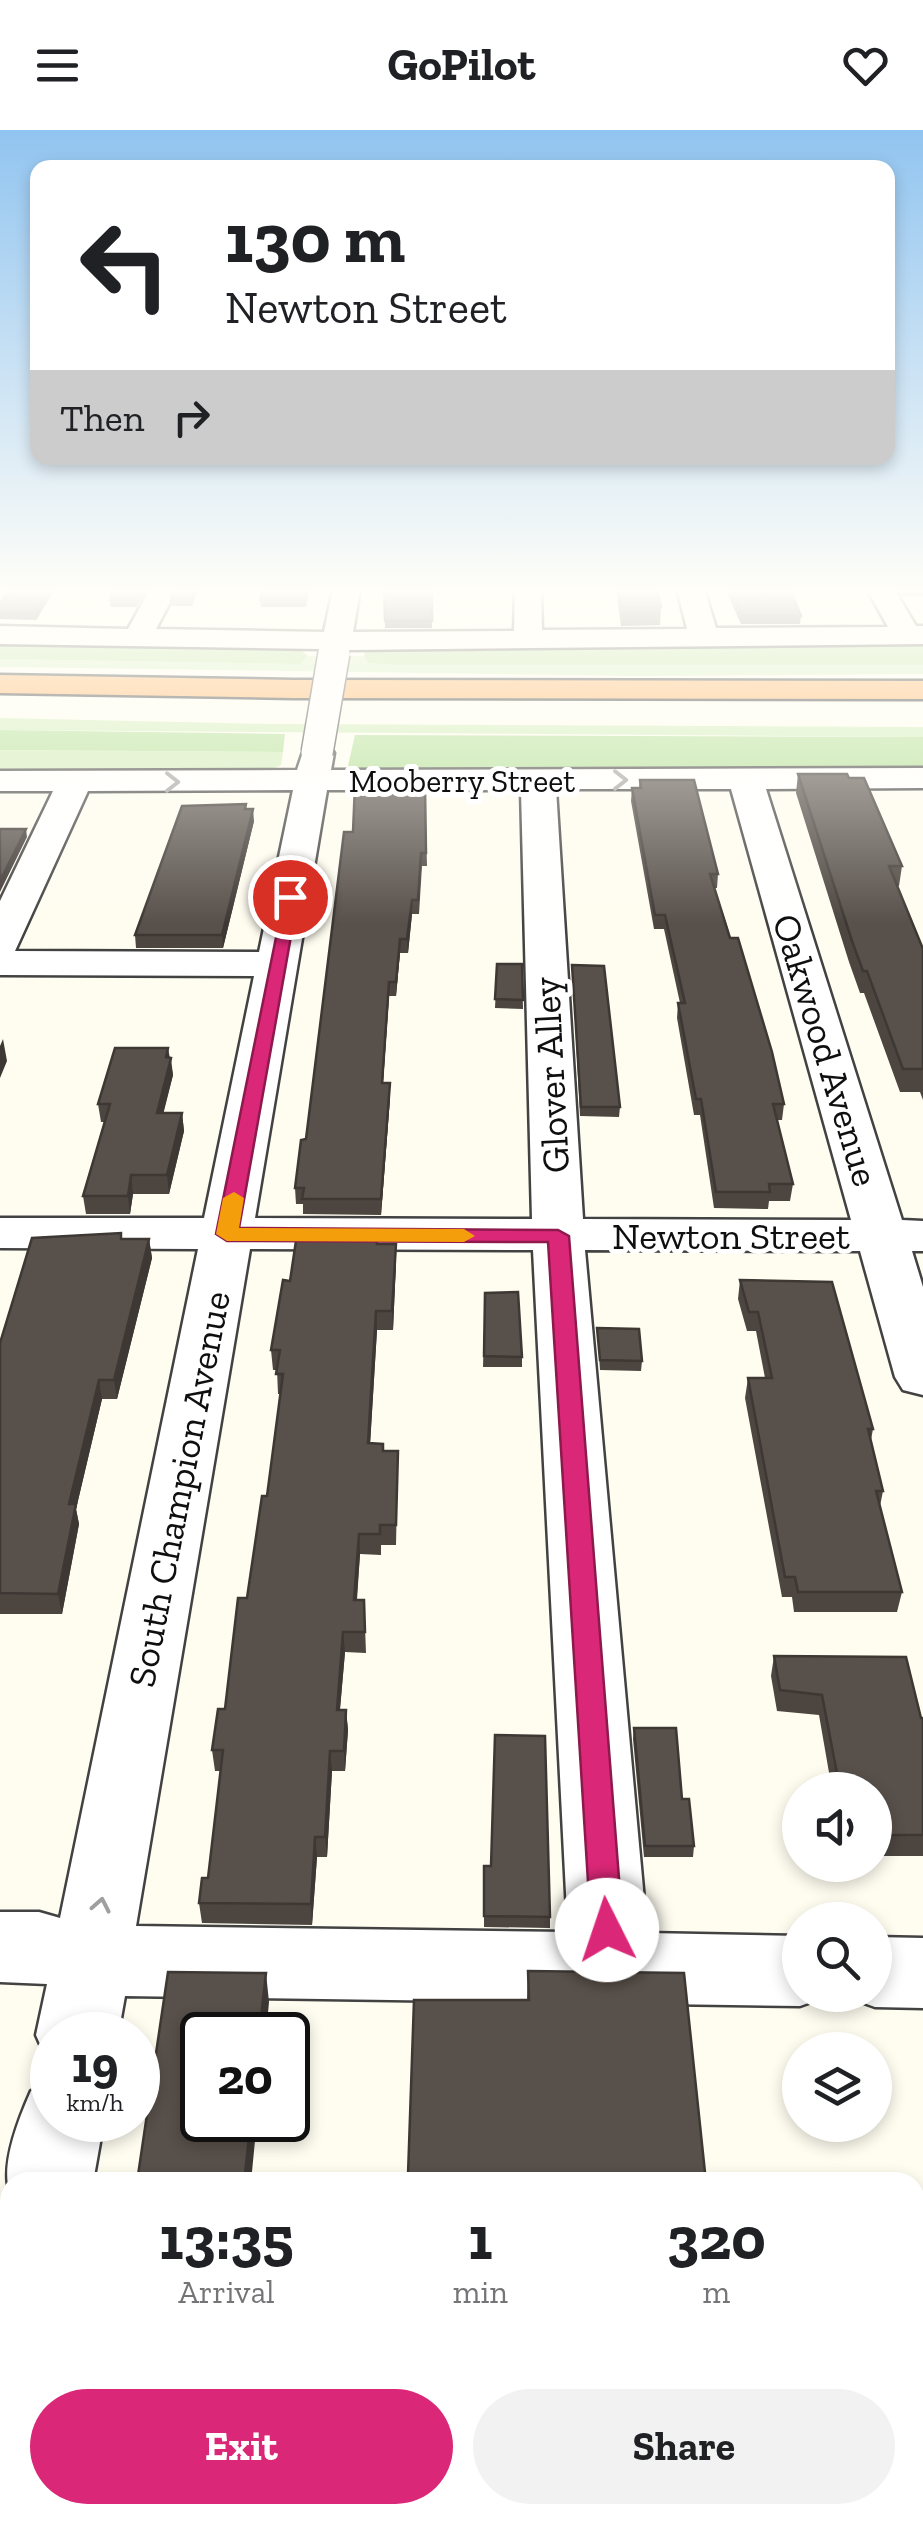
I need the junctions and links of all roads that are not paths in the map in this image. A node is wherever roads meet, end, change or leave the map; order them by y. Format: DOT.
graph roads {
  1 [pos="327,701"];
  2 [pos="0,708"];
  3 [pos="923,712"];
  4 [pos="315,768"];
  5 [pos="923,778"];
  6 [pos="746,780"];
  7 [pos="0,781"];
  8 [pos="538,781"];
  9 [pos="74,782"];
  10 [pos="0,943"];
  11 [pos="0,963"];
  12 [pos="278,964"];
  13 [pos="0,1233"];
  14 [pos="227,1234"];
  15 [pos="558,1236"];
  16 [pos="902,1236"];
  17 [pos="923,1377"];
  18 [pos="0,1947"];
  19 [pos="91,1960"];
  20 [pos="610,1968"];
  21 [pos="782,1971"];
  22 [pos="892,1972"];
  23 [pos="923,1973"];
  24 [pos="81,2012"];
  25 [pos="57,2142"];
  26 [pos="51,2172"];
  1 -- 4 [label="street, South Champion Avenue, bridge"];
  2 -- 3 [label="highway"];
  4 -- 8 [label="street, Mooberry Street"];
  9 -- 4 [label="street, Mooberry Street, one-way"];
  4 -- 12 [label="street, South Champion Avenue"];
  5 -- 6 [label="street, Mooberry Street"];
  8 -- 6 [label="street, Mooberry Street, one-way"];
  6 -- 16 [label="street, Oakwood Avenue"];
  7 -- 9 [label="street, Mooberry Street"];
  8 -- 15 [label="street, Glover Alley"];
  9 -- 10 [label="street"];
  11 -- 12 [label="street"];
  12 -- 14 [label="street, South Champion Avenue"];
  13 -- 14 [label="street, Newton Street"];
  14 -- 15 [label="street, Newton Street"];
  19 -- 14 [label="street, South Champion Avenue, one-way"];
  15 -- 16 [label="street, Newton Street"];
  15 -- 20 [label="street, Glover Alley"];
  16 -- 17 [label="street, Oakwood Avenue"];
  18 -- 19 [label="street"];
  19 -- 20 [label="street"];
  19 -- 24 [label="street, South Champion Avenue"];
  20 -- 21 [label="street"];
  22 -- 23 [label="street"];
  25 -- 26 [label="street"];
}
